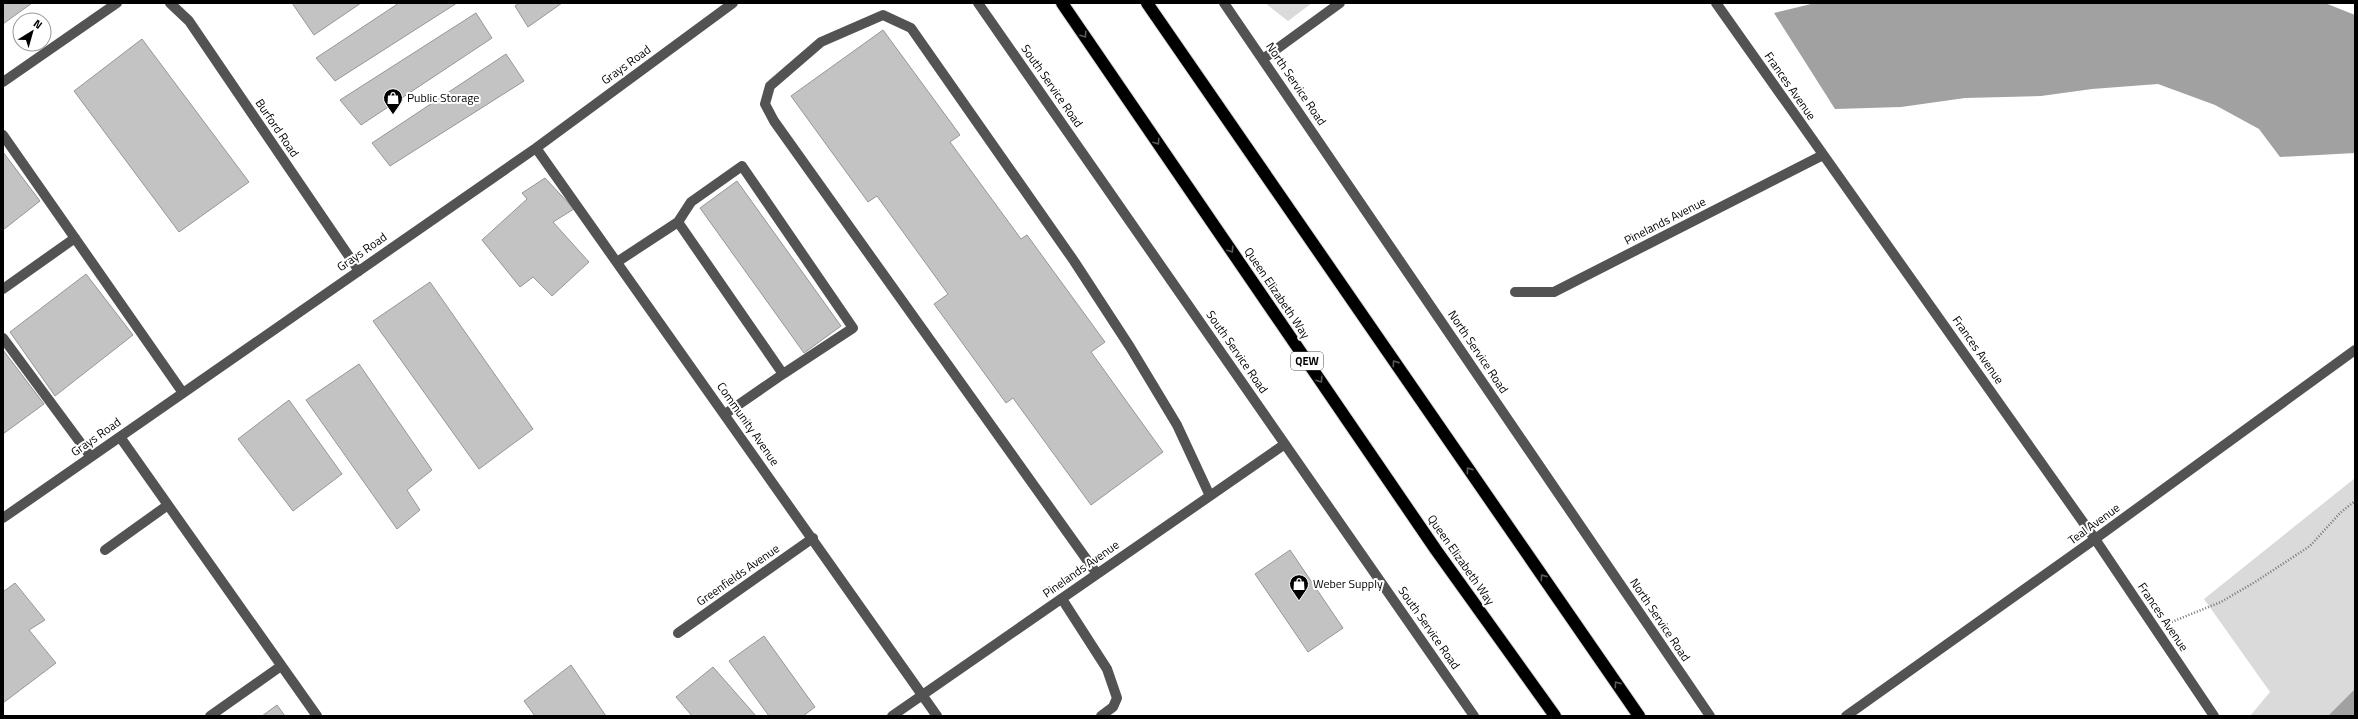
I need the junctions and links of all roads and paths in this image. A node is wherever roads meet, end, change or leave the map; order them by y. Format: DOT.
graph roads {
  1 [pos="117,3"];
  2 [pos="170,3"];
  3 [pos="733,3"];
  4 [pos="978,3"];
  5 [pos="1062,3"];
  6 [pos="1147,3"];
  7 [pos="1224,3"];
  8 [pos="1340,3"];
  9 [pos="1716,3"];
  10 [pos="1263,58"];
  11 [pos="3,82"];
  12 [pos="3,134"];
  13 [pos="536,148"];
  14 [pos="1823,155"];
  15 [pos="678,222"];
  16 [pos="75,238"];
  17 [pos="618,262"];
  18 [pos="359,271"];
  19 [pos="3,289"];
  20 [pos="1515,292"];
  21 [pos="3,338"];
  22 [pos="2355,350"];
  23 [pos="783,374"];
  24 [pos="183,394"];
  25 [pos="724,414"];
  26 [pos="120,437"];
  27 [pos="1285,444"];
  28 [pos="91,457"];
  29 [pos="1210,496"];
  30 [pos="2355,501"];
  31 [pos="168,505"];
  32 [pos="3,518"];
  33 [pos="813,538"];
  34 [pos="2095,539"];
  35 [pos="105,550"];
  36 [pos="1097,574"];
  37 [pos="1062,598"];
  38 [pos="2155,628"];
  39 [pos="678,633"];
  40 [pos="282,666"];
  41 [pos="922,696"];
  42 [pos="2211,715"];
  43 [pos="210,716"];
  44 [pos="317,716"];
  45 [pos="892,716"];
  46 [pos="937,716"];
  47 [pos="1101,716"];
  48 [pos="1474,716"];
  49 [pos="1555,716"];
  50 [pos="1639,716"];
  51 [pos="1710,716"];
  52 [pos="1846,716"];
  1 -- 11 [label="street"];
  2 -- 18 [label="street, Burford Road"];
  3 -- 13 [label="street, Grays Road"];
  4 -- 27 [label="street, South Service Road"];
  5 -- 49 [label="highway, Queen Elizabeth Way / QEW, one-way"];
  50 -- 6 [label="highway, one-way"];
  7 -- 10 [label="street, North Service Road"];
  8 -- 10 [label="street"];
  9 -- 14 [label="street, Frances Avenue"];
  10 -- 51 [label="street, North Service Road"];
  12 -- 16 [label="street"];
  13 -- 17 [label="street, Community Avenue"];
  13 -- 18 [label="street, Grays Road"];
  14 -- 20 [label="street, Pinelands Avenue"];
  14 -- 34 [label="street, Frances Avenue"];
  15 -- 17 [label="street"];
  15 -- 23 [label="street"];
  15 -- 23 [label="street"];
  16 -- 19 [label="street"];
  16 -- 24 [label="street"];
  17 -- 25 [label="street, Community Avenue"];
  18 -- 24 [label="street, Grays Road"];
  21 -- 28 [label="street"];
  22 -- 34 [label="street, Teal Avenue"];
  23 -- 25 [label="street"];
  24 -- 26 [label="street, Grays Road"];
  25 -- 33 [label="street, Community Avenue"];
  26 -- 28 [label="street, Grays Road"];
  26 -- 31 [label="street"];
  27 -- 29 [label="street, Pinelands Avenue"];
  27 -- 48 [label="street, South Service Road"];
  28 -- 32 [label="street, Grays Road"];
  29 -- 36 [label="street, Pinelands Avenue"];
  29 -- 36 [label="street"];
  30 -- 38 [label="path"];
  31 -- 35 [label="street"];
  31 -- 40 [label="street"];
  33 -- 39 [label="street, Greenfields Avenue"];
  33 -- 41 [label="street, Community Avenue"];
  34 -- 38 [label="street, Frances Avenue"];
  34 -- 52 [label="street, Teal Avenue"];
  36 -- 37 [label="street, Pinelands Avenue"];
  37 -- 41 [label="street, Pinelands Avenue"];
  37 -- 47 [label="street"];
  38 -- 42 [label="street, Frances Avenue"];
  40 -- 43 [label="street"];
  40 -- 44 [label="street"];
  41 -- 45 [label="street, Pinelands Avenue"];
  41 -- 46 [label="street, Community Avenue"];
}
